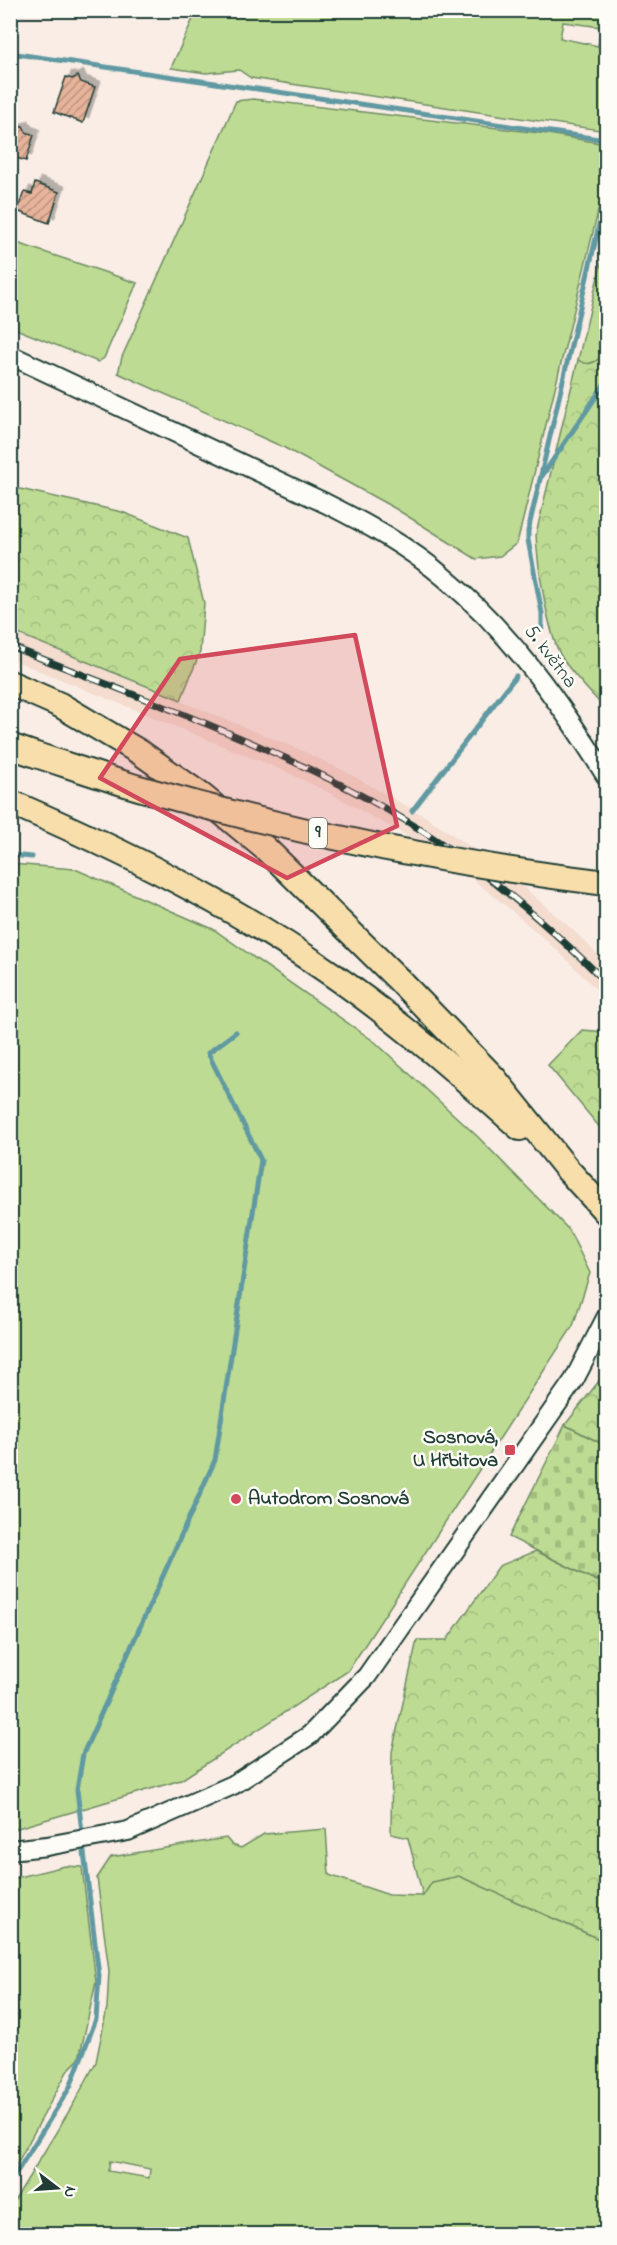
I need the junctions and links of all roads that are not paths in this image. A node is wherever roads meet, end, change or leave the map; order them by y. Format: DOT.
graph roads {
  1 [pos="10,355"];
  2 [pos="10,683"];
  3 [pos="577,732"];
  4 [pos="10,746"];
  5 [pos="606,757"];
  6 [pos="606,776"];
  7 [pos="10,802"];
  8 [pos="606,884"];
  9 [pos="567,1169"];
  10 [pos="606,1212"];
  11 [pos="606,1318"];
  12 [pos="606,1346"];
  13 [pos="574,1380"];
  14 [pos="10,1850"];
  1 -- 3 [label="street, 5. května"];
  2 -- 9 [label="main road"];
  3 -- 5 [label="street"];
  3 -- 6 [label="street, 5. května"];
  4 -- 8 [label="main road, 9, bridge"];
  7 -- 9 [label="main road"];
  9 -- 10 [label="main road"];
  11 -- 13 [label="street"];
  12 -- 13 [label="street"];
  13 -- 14 [label="street"];
}
